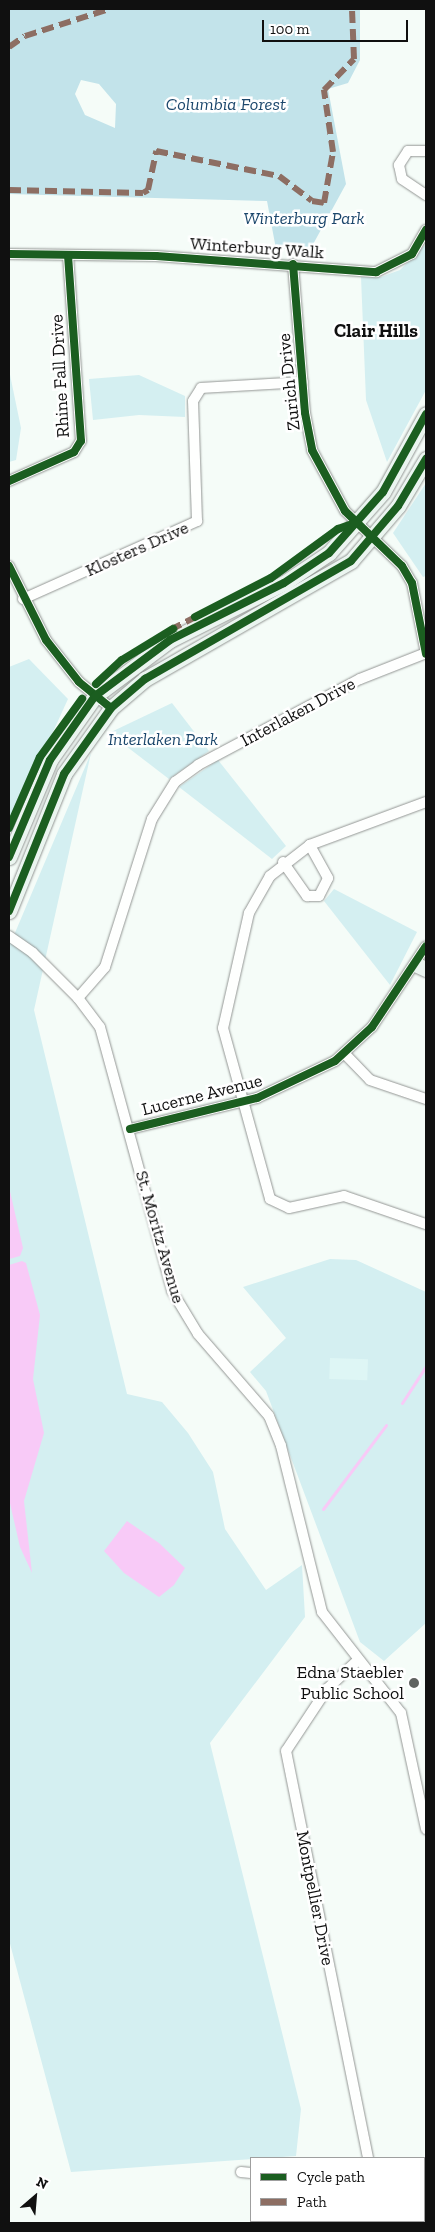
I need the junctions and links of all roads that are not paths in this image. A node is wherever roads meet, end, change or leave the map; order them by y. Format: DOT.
graph roads {
  1 [pos="426,151"];
  2 [pos="426,196"];
  3 [pos="426,230"];
  4 [pos="9,254"];
  5 [pos="68,255"];
  6 [pos="293,264"];
  7 [pos="303,382"];
  8 [pos="426,414"];
  9 [pos="426,458"];
  10 [pos="9,481"];
  11 [pos="358,522"];
  12 [pos="372,537"];
  13 [pos="9,566"];
  14 [pos="23,599"];
  15 [pos="426,653"];
  16 [pos="95,696"];
  17 [pos="111,708"];
  18 [pos="426,802"];
  19 [pos="310,845"];
  20 [pos="9,857"];
  21 [pos="283,862"];
  22 [pos="9,911"];
  23 [pos="9,936"];
  24 [pos="426,946"];
  25 [pos="422,967"];
  26 [pos="78,998"];
  27 [pos="344,1053"];
  28 [pos="426,1099"];
  29 [pos="241,1103"];
  30 [pos="130,1129"];
  31 [pos="426,1224"];
  32 [pos="357,1661"];
  33 [pos="425,1812"];
  34 [pos="426,1829"];
  35 [pos="368,2157"];
  1 -- 2 [label="street"];
  3 -- 6 [label="street, Winterburg Walk"];
  4 -- 5 [label="street, Winterburg Walk"];
  5 -- 6 [label="street, Winterburg Walk"];
  5 -- 10 [label="street, Rhine Fall Drive"];
  6 -- 7 [label="street, Zurich Drive"];
  7 -- 11 [label="street, Zurich Drive"];
  7 -- 14 [label="street, Klosters Drive"];
  8 -- 11 [label="main road"];
  9 -- 12 [label="main road"];
  11 -- 12 [label="street, Zurich Drive"];
  11 -- 16 [label="main road"];
  12 -- 15 [label="street"];
  12 -- 17 [label="main road"];
  13 -- 14 [label="street"];
  14 -- 16 [label="street"];
  15 -- 26 [label="street, Interlaken Drive"];
  16 -- 17 [label="street"];
  16 -- 20 [label="main road"];
  17 -- 22 [label="main road"];
  18 -- 19 [label="street"];
  19 -- 21 [label="street"];
  19 -- 21 [label="street"];
  21 -- 29 [label="street"];
  23 -- 26 [label="street, St. Moritz Avenue"];
  24 -- 25 [label="street, Lucerne Avenue"];
  25 -- 27 [label="street, Lucerne Avenue"];
  26 -- 30 [label="street, St. Moritz Avenue"];
  27 -- 28 [label="street"];
  27 -- 29 [label="street, Lucerne Avenue"];
  29 -- 30 [label="street, Lucerne Avenue"];
  29 -- 31 [label="street"];
  30 -- 32 [label="street, St. Moritz Avenue"];
  32 -- 33 [label="street, St. Moritz Avenue"];
  32 -- 35 [label="street, Montpellier Drive"];
  33 -- 34 [label="street, St. Moritz Avenue"];
}
